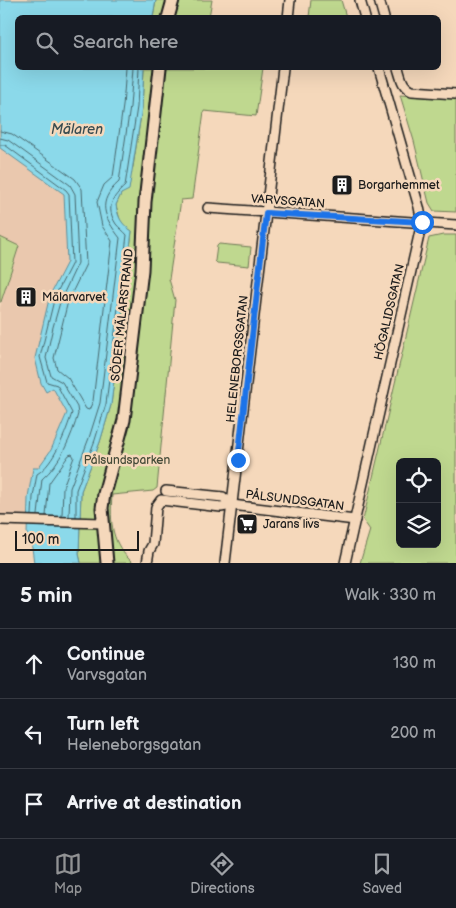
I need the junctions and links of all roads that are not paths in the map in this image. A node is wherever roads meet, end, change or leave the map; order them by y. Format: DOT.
graph roads {
  1 [pos="173,0"];
  2 [pos="290,0"];
  3 [pos="360,0"];
  4 [pos="379,0"];
  5 [pos="169,15"];
  6 [pos="288,15"];
  7 [pos="364,15"];
  8 [pos="383,15"];
  9 [pos="160,70"];
  10 [pos="283,70"];
  11 [pos="381,70"];
  12 [pos="399,70"];
  13 [pos="456,94"];
  14 [pos="208,208"];
  15 [pos="266,213"];
  16 [pos="422,222"];
  17 [pos="456,225"];
  18 [pos="166,491"];
  19 [pos="232,506"];
  20 [pos="0,520"];
  21 [pos="355,520"];
  22 [pos="97,523"];
  23 [pos="107,563"];
  24 [pos="147,563"];
  25 [pos="226,563"];
  26 [pos="345,563"];
  1 -- 5 [label="street"];
  2 -- 6 [label="street"];
  3 -- 7 [label="street"];
  4 -- 8 [label="street"];
  9 -- 22 [label="street, SÖDER MÄLARSTRAND"];
  10 -- 15 [label="street, HELENEBORGSGATAN"];
  11 -- 16 [label="street, HÖGALIDSGATAN"];
  12 -- 13 [label="street"];
  14 -- 15 [label="street, VARVSGATAN"];
  15 -- 16 [label="street, VARVSGATAN"];
  15 -- 19 [label="street, HELENEBORGSGATAN"];
  16 -- 17 [label="street, VARVSGATAN"];
  16 -- 21 [label="street, HÖGALIDSGATAN"];
  18 -- 19 [label="street, PÅLSUNDSGATAN"];
  19 -- 21 [label="street, PÅLSUNDSGATAN"];
  19 -- 24 [label="street, PÅLSUNDSGATAN"];
  19 -- 25 [label="street, HELENEBORGSGATAN"];
  20 -- 22 [label="street"];
  21 -- 26 [label="street, HÖGALIDSGATAN"];
  22 -- 23 [label="street, SÖDER MÄLARSTRAND"];
}
